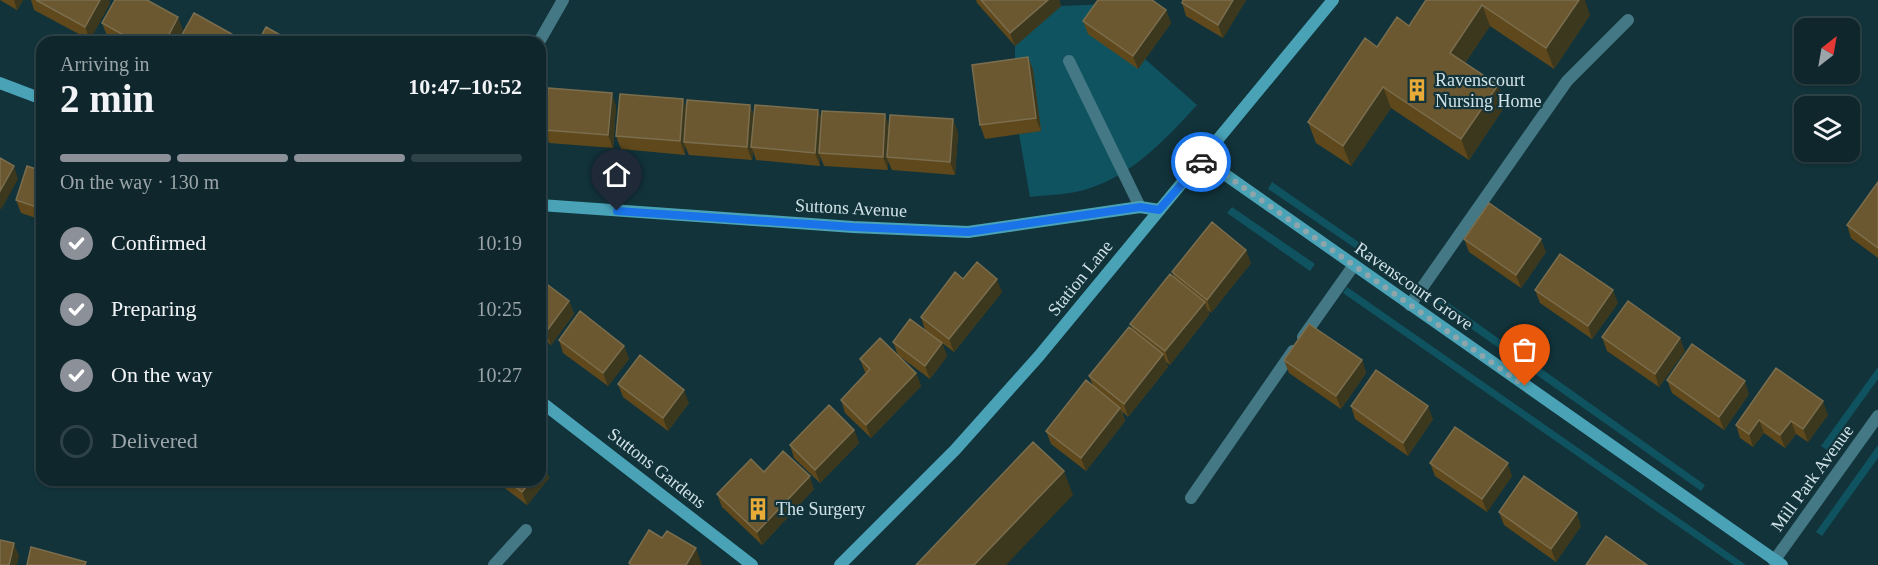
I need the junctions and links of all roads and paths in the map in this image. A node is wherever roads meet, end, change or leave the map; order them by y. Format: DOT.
graph roads {
  1 [pos="563,0"];
  2 [pos="1333,0"];
  3 [pos="1628,20"];
  4 [pos="542,36"];
  5 [pos="1070,61"];
  6 [pos="0,83"];
  7 [pos="36,97"];
  8 [pos="1203,159"];
  9 [pos="546,205"];
  10 [pos="1140,207"];
  11 [pos="1159,210"];
  12 [pos="1354,265"];
  13 [pos="1410,305"];
  14 [pos="546,406"];
  15 [pos="1878,416"];
  16 [pos="1191,498"];
  17 [pos="526,530"];
  18 [pos="1778,563"];
  19 [pos="494,565"];
  20 [pos="752,565"];
  21 [pos="840,565"];
  1 -- 4 [label="street"];
  2 -- 8 [label="street, Station Lane"];
  3 -- 13 [label="street"];
  5 -- 10 [label="street"];
  6 -- 7 [label="street"];
  8 -- 11 [label="street, Station Lane"];
  8 -- 12 [label="street, Ravenscourt Grove"];
  9 -- 10 [label="street, Suttons Avenue"];
  10 -- 11 [label="street, Suttons Avenue"];
  11 -- 21 [label="street, Station Lane"];
  12 -- 13 [label="street, Ravenscourt Grove"];
  12 -- 16 [label="street"];
  13 -- 18 [label="street, Ravenscourt Grove"];
  14 -- 20 [label="street, Suttons Gardens"];
  15 -- 18 [label="street, Mill Park Avenue"];
  17 -- 19 [label="street"];
}
